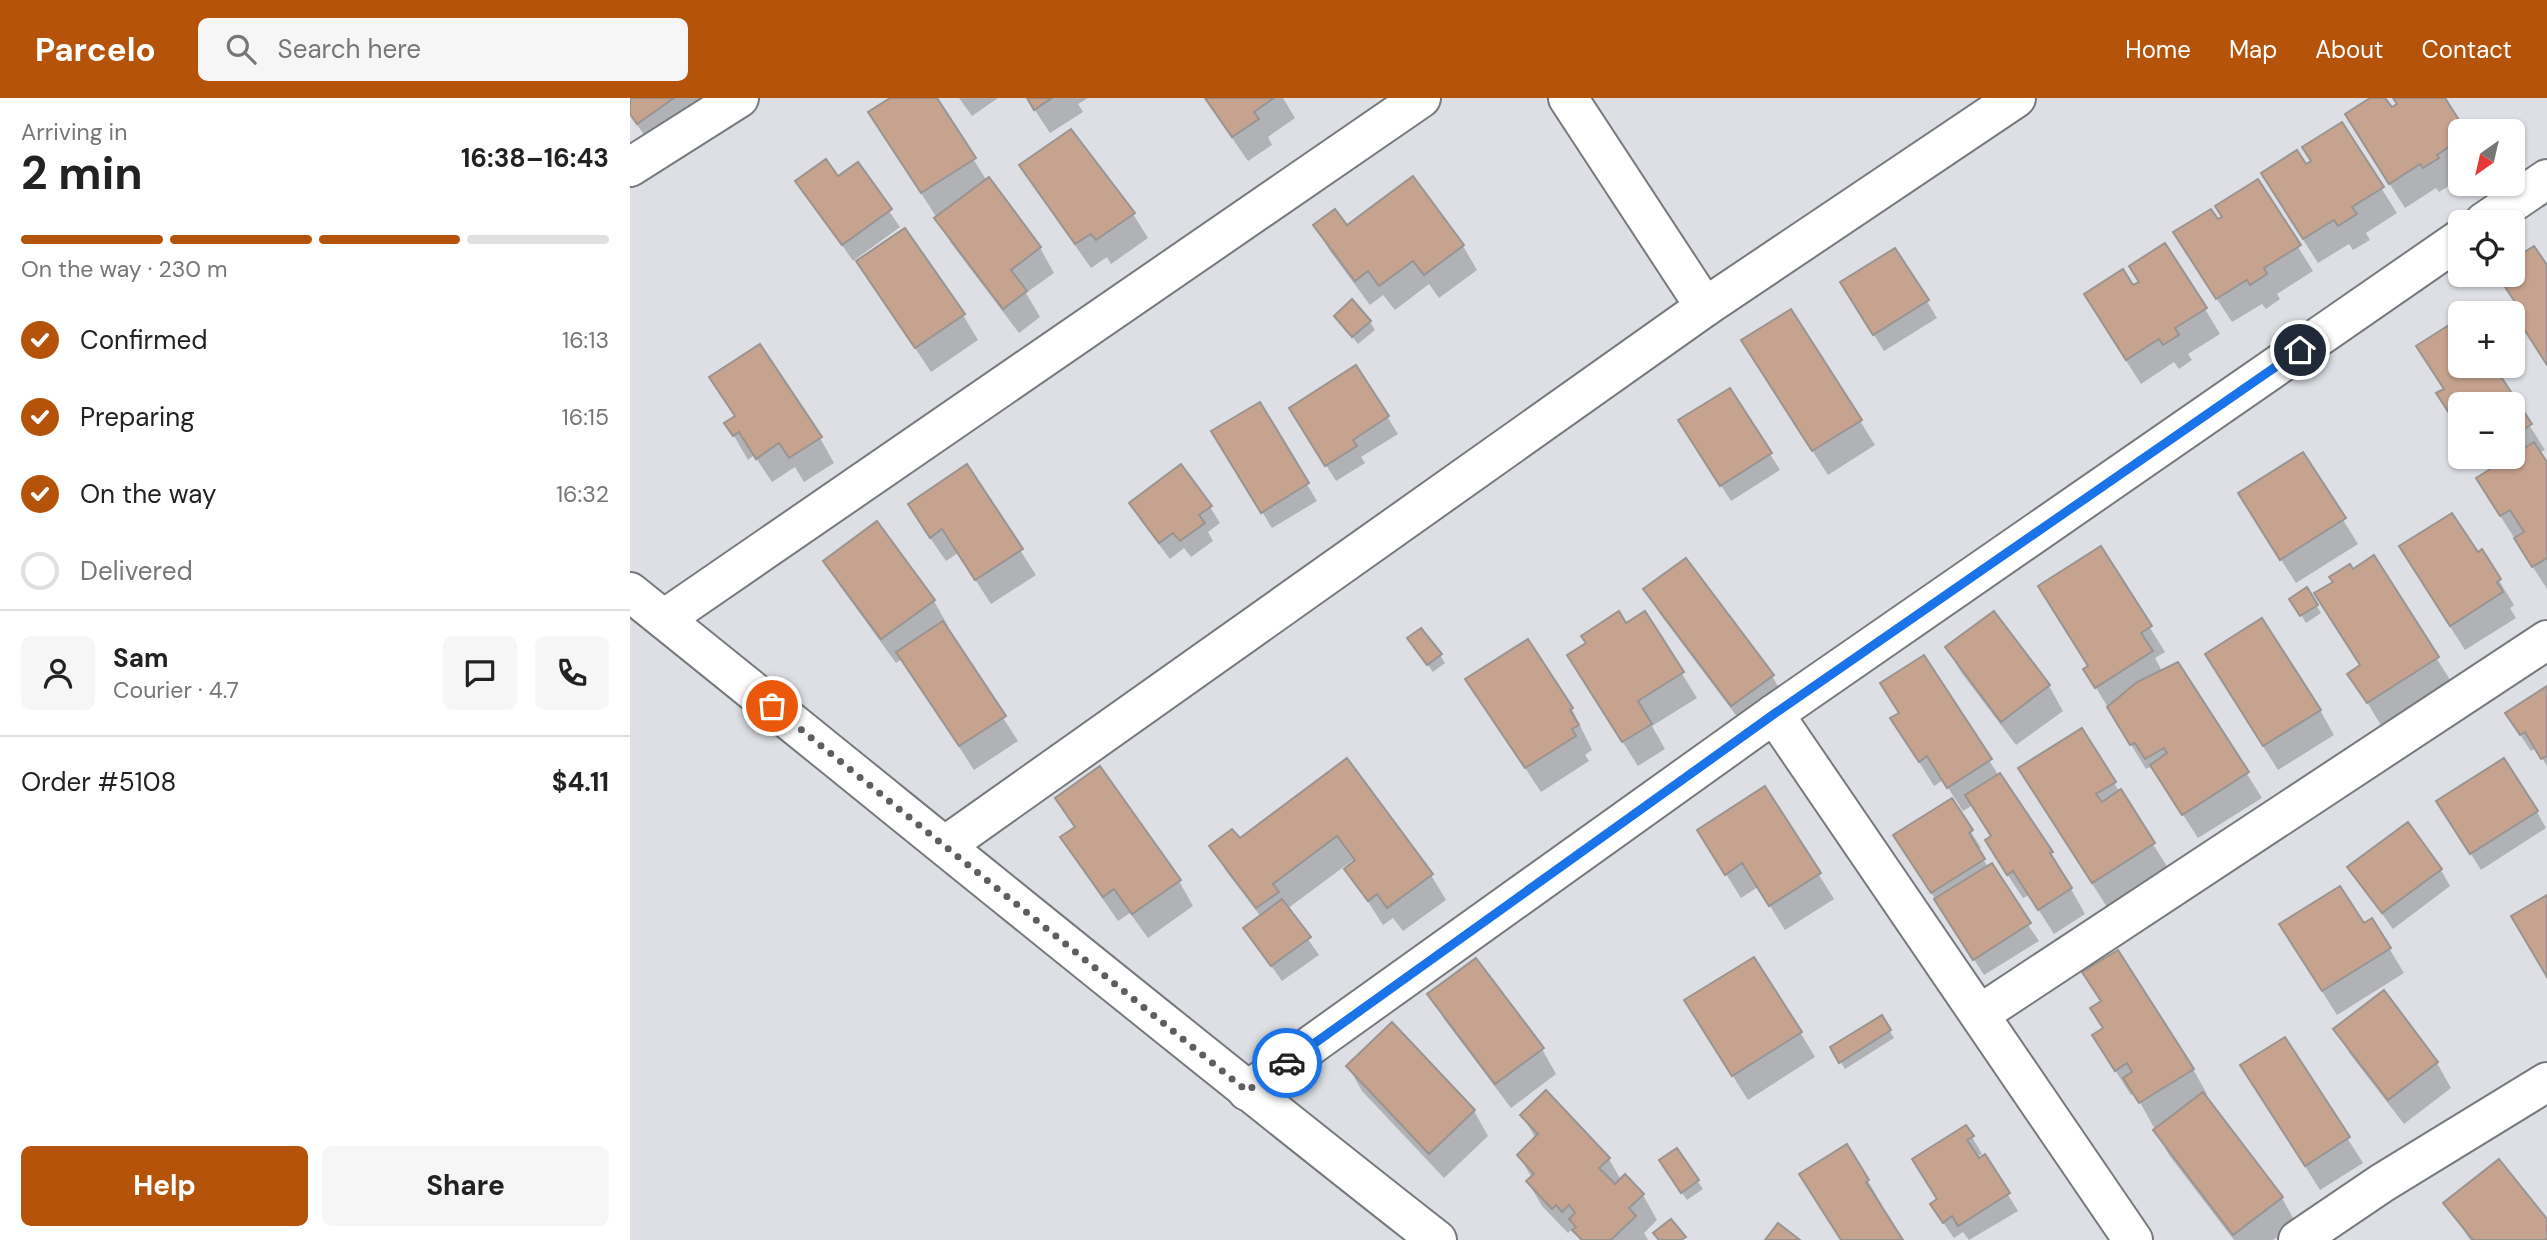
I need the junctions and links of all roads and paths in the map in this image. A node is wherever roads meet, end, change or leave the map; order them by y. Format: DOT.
graph roads {
  1 [pos="739,98"];
  2 [pos="1421,98"];
  3 [pos="1568,98"];
  4 [pos="2016,98"];
  5 [pos="630,167"];
  6 [pos="2547,179"];
  7 [pos="2502,210"];
  8 [pos="2448,247"];
  9 [pos="1705,307"];
  10 [pos="630,592"];
  11 [pos="664,619"];
  12 [pos="2547,640"];
  13 [pos="1774,714"];
  14 [pos="946,845"];
  15 [pos="1980,1014"];
  16 [pos="2547,1082"];
  17 [pos="1247,1091"];
  18 [pos="1437,1240"];
  19 [pos="2133,1240"];
  20 [pos="2298,1240"];
  1 -- 5 [label="street"];
  2 -- 11 [label="street"];
  3 -- 9 [label="street"];
  4 -- 9 [label="street"];
  6 -- 7 [label="street"];
  8 -- 13 [label="street"];
  9 -- 14 [label="street"];
  10 -- 11 [label="street"];
  11 -- 14 [label="street"];
  12 -- 15 [label="street"];
  13 -- 15 [label="street"];
  13 -- 17 [label="street"];
  14 -- 17 [label="street"];
  15 -- 19 [label="street"];
  16 -- 20 [label="street"];
  17 -- 18 [label="street"];
}
